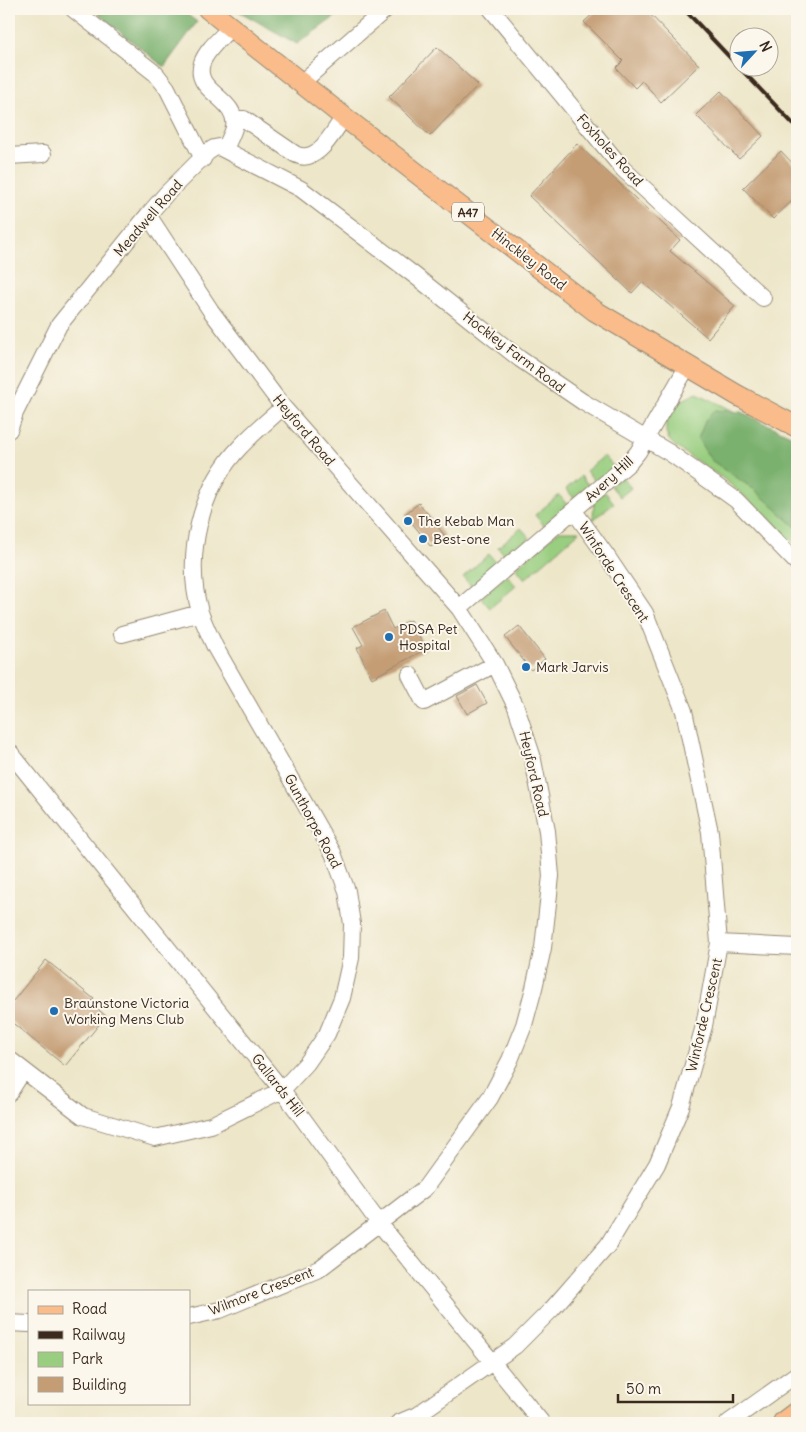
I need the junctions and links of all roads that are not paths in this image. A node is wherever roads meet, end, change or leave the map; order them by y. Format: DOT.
graph roads {
  1 [pos="73,9"];
  2 [pos="208,9"];
  3 [pos="386,9"];
  4 [pos="491,9"];
  5 [pos="231,27"];
  6 [pos="301,83"];
  7 [pos="344,117"];
  8 [pos="234,119"];
  9 [pos="225,149"];
  10 [pos="43,154"];
  11 [pos="9,156"];
  12 [pos="202,159"];
  13 [pos="148,215"];
  14 [pos="763,298"];
  15 [pos="687,367"];
  16 [pos="283,407"];
  17 [pos="797,427"];
  18 [pos="9,430"];
  19 [pos="646,438"];
  20 [pos="574,511"];
  21 [pos="797,563"];
  22 [pos="459,608"];
  23 [pos="200,612"];
  24 [pos="122,634"];
  25 [pos="495,664"];
  26 [pos="410,675"];
  27 [pos="9,751"];
  28 [pos="719,943"];
  29 [pos="797,947"];
  30 [pos="9,1059"];
  31 [pos="23,1071"];
  32 [pos="282,1090"];
  33 [pos="9,1093"];
  34 [pos="379,1223"];
  35 [pos="190,1317"];
  36 [pos="9,1323"];
  37 [pos="28,1324"];
  38 [pos="492,1363"];
  39 [pos="797,1374"];
  40 [pos="797,1414"];
  41 [pos="398,1423"];
  42 [pos="542,1423"];
  43 [pos="728,1423"];
  44 [pos="785,1423"];
  1 -- 12 [label="street"];
  2 -- 5 [label="main road, Hinckley Road / A47"];
  3 -- 6 [label="street"];
  4 -- 14 [label="street, Foxholes Road"];
  5 -- 6 [label="main road, Hinckley Road / A47"];
  5 -- 8 [label="street"];
  6 -- 7 [label="main road, Hinckley Road / A47"];
  7 -- 8 [label="street"];
  7 -- 15 [label="main road, Hinckley Road / A47"];
  8 -- 9 [label="street"];
  9 -- 12 [label="street, Meadwell Road"];
  9 -- 19 [label="street, Hockley Farm Road"];
  10 -- 11 [label="street"];
  12 -- 13 [label="street, Meadwell Road"];
  13 -- 16 [label="street, Heyford Road"];
  13 -- 18 [label="street, Meadwell Road"];
  15 -- 17 [label="main road, Hinckley Road / A47"];
  15 -- 19 [label="street, Avery Hill"];
  16 -- 22 [label="street, Heyford Road"];
  16 -- 23 [label="street, Gunthorpe Road"];
  19 -- 20 [label="street, Avery Hill"];
  19 -- 21 [label="street, Hockley Farm Road"];
  20 -- 22 [label="street, Avery Hill"];
  20 -- 28 [label="street, Winforde Crescent"];
  22 -- 25 [label="street, Heyford Road"];
  23 -- 24 [label="street"];
  23 -- 32 [label="street, Gunthorpe Road"];
  25 -- 26 [label="street"];
  25 -- 34 [label="street, Heyford Road"];
  27 -- 32 [label="street, Gallards Hill"];
  28 -- 29 [label="street"];
  28 -- 38 [label="street, Winforde Crescent"];
  30 -- 31 [label="street"];
  31 -- 32 [label="street"];
  31 -- 33 [label="street"];
  32 -- 34 [label="street, Gallards Hill"];
  34 -- 35 [label="street, Wilmore Crescent"];
  34 -- 38 [label="street, Gallards Hill"];
  36 -- 37 [label="street"];
  38 -- 41 [label="street, Winforde Crescent"];
  38 -- 42 [label="street, Gallards Hill"];
  39 -- 43 [label="street"];
  40 -- 44 [label="highway"];
}
